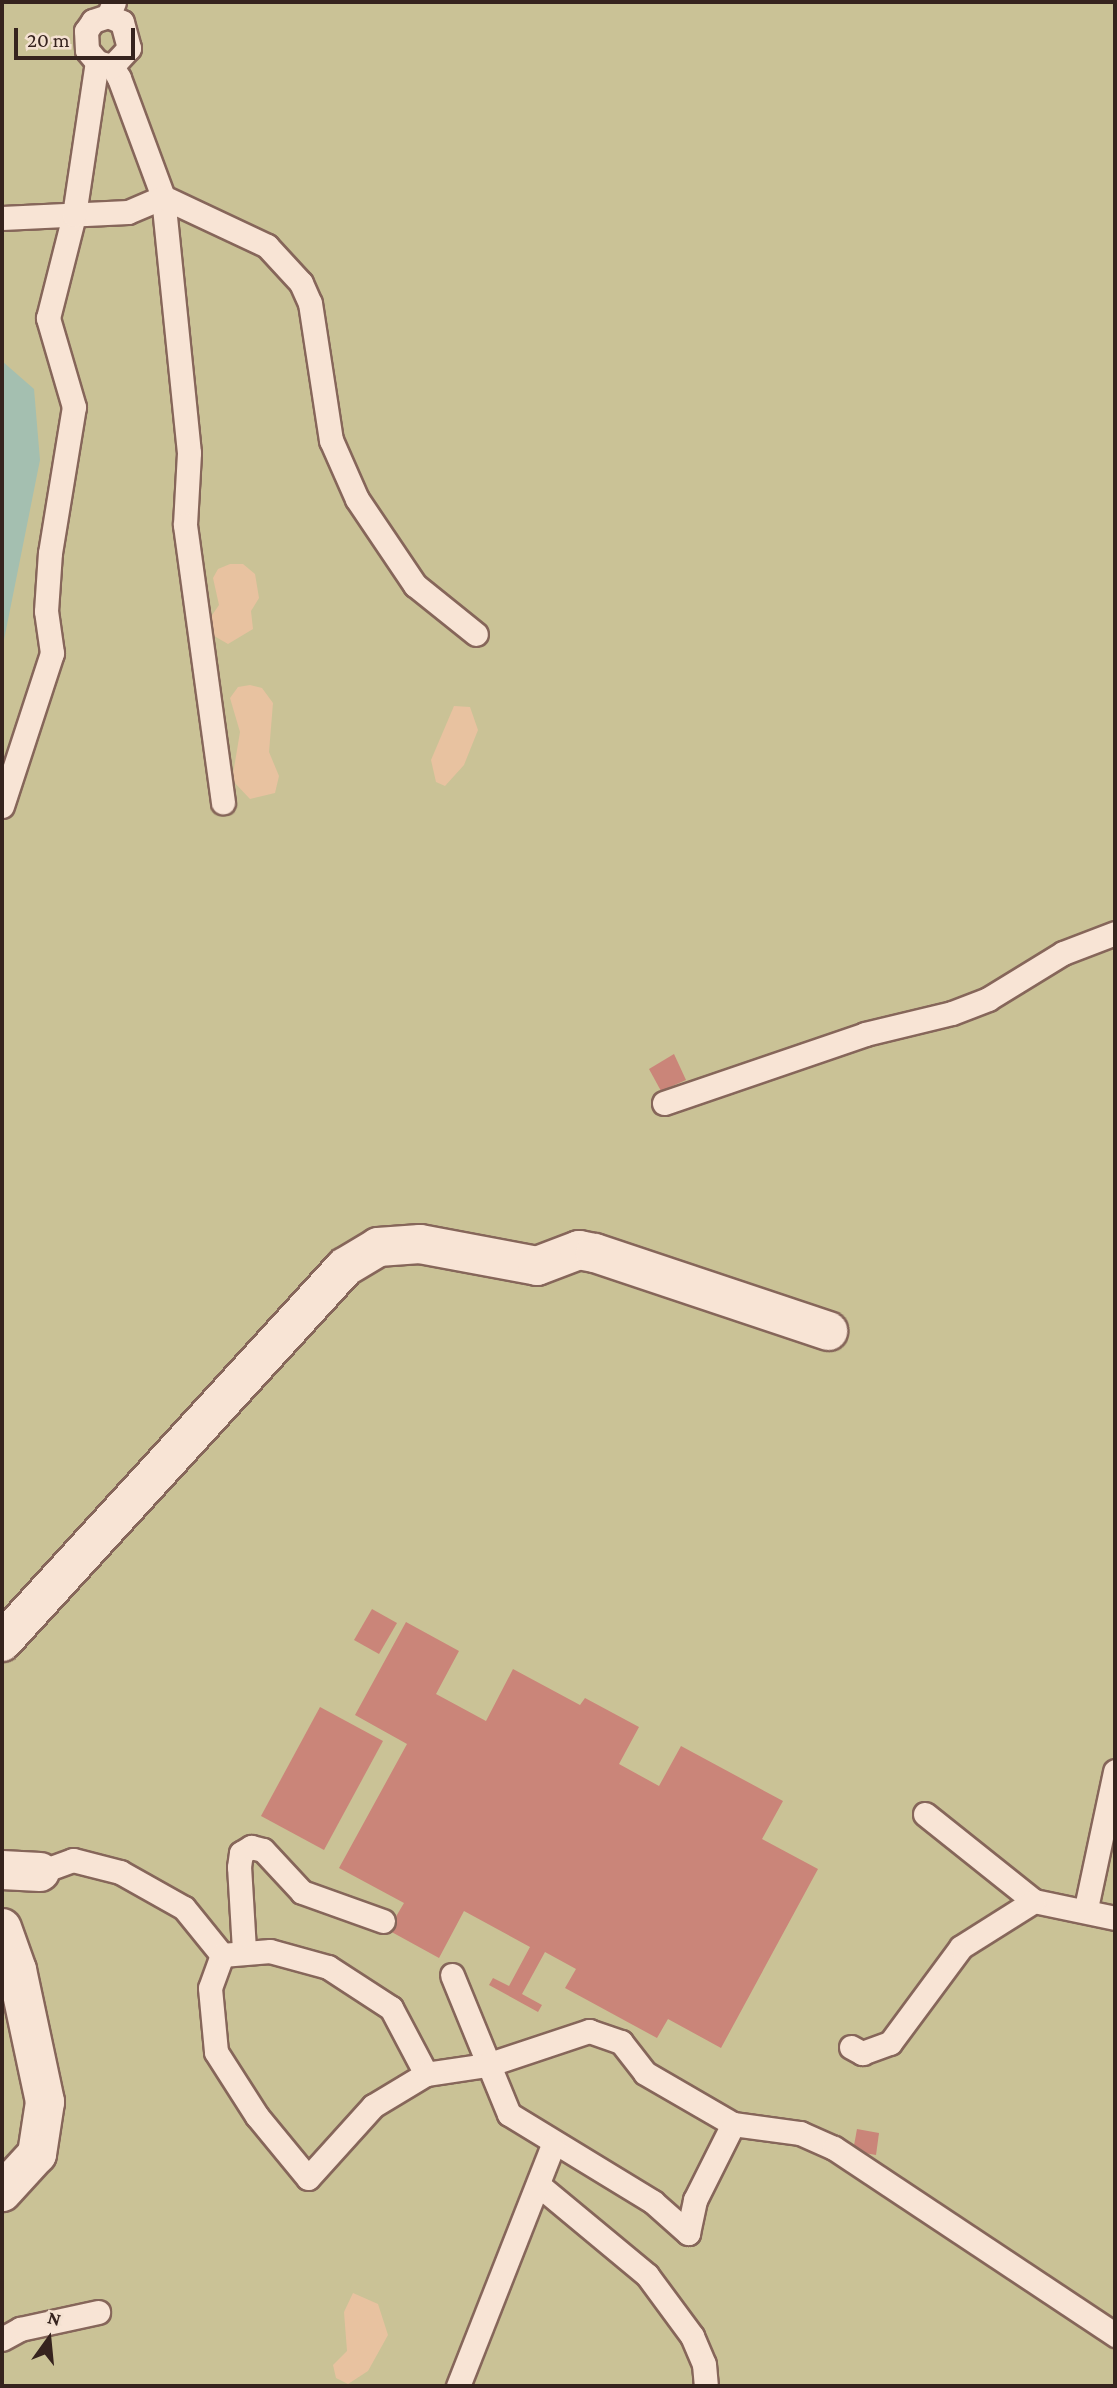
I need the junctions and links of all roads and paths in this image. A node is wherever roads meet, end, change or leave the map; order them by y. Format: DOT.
graph roads {
  1 [pos="111,9"];
  2 [pos="104,64"];
  3 [pos="163,197"];
  4 [pos="74,215"];
  5 [pos="2,218"];
  6 [pos="476,634"];
  7 [pos="223,802"];
  8 [pos="2,806"];
  9 [pos="1115,933"];
  10 [pos="664,1103"];
  11 [pos="828,1331"];
  12 [pos="2,1642"];
  13 [pos="1115,1771"];
  14 [pos="925,1814"];
  15 [pos="2,1870"];
  16 [pos="40,1872"];
  17 [pos="1034,1902"];
  18 [pos="1086,1908"];
  19 [pos="1115,1918"];
  20 [pos="383,1921"];
  21 [pos="2,1928"];
  22 [pos="233,1952"];
  23 [pos="452,1975"];
  24 [pos="7,1978"];
  25 [pos="851,2047"];
  26 [pos="487,2065"];
  27 [pos="426,2074"];
  28 [pos="733,2124"];
  29 [pos="554,2145"];
  30 [pos="541,2187"];
  31 [pos="2,2192"];
  32 [pos="98,2312"];
  33 [pos="1115,2335"];
  34 [pos="2,2339"];
  35 [pos="458,2386"];
  36 [pos="706,2386"];
  1 -- 2 [label="lane"];
  1 -- 2 [label="lane"];
  2 -- 3 [label="lane"];
  2 -- 4 [label="lane"];
  3 -- 4 [label="lane"];
  3 -- 6 [label="lane"];
  3 -- 7 [label="lane"];
  4 -- 5 [label="lane"];
  4 -- 8 [label="lane"];
  9 -- 10 [label="lane"];
  11 -- 12 [label="street"];
  13 -- 18 [label="lane"];
  14 -- 17 [label="lane"];
  15 -- 16 [label="street"];
  16 -- 22 [label="lane"];
  17 -- 18 [label="lane"];
  17 -- 25 [label="lane"];
  18 -- 19 [label="lane"];
  20 -- 22 [label="lane"];
  21 -- 24 [label="street"];
  22 -- 27 [label="lane"];
  22 -- 27 [label="lane"];
  23 -- 26 [label="lane"];
  24 -- 31 [label="street"];
  26 -- 27 [label="lane"];
  26 -- 28 [label="lane"];
  26 -- 29 [label="lane"];
  28 -- 29 [label="lane"];
  28 -- 33 [label="lane"];
  29 -- 30 [label="lane"];
  30 -- 35 [label="lane"];
  30 -- 36 [label="lane"];
  32 -- 34 [label="lane"];
}
